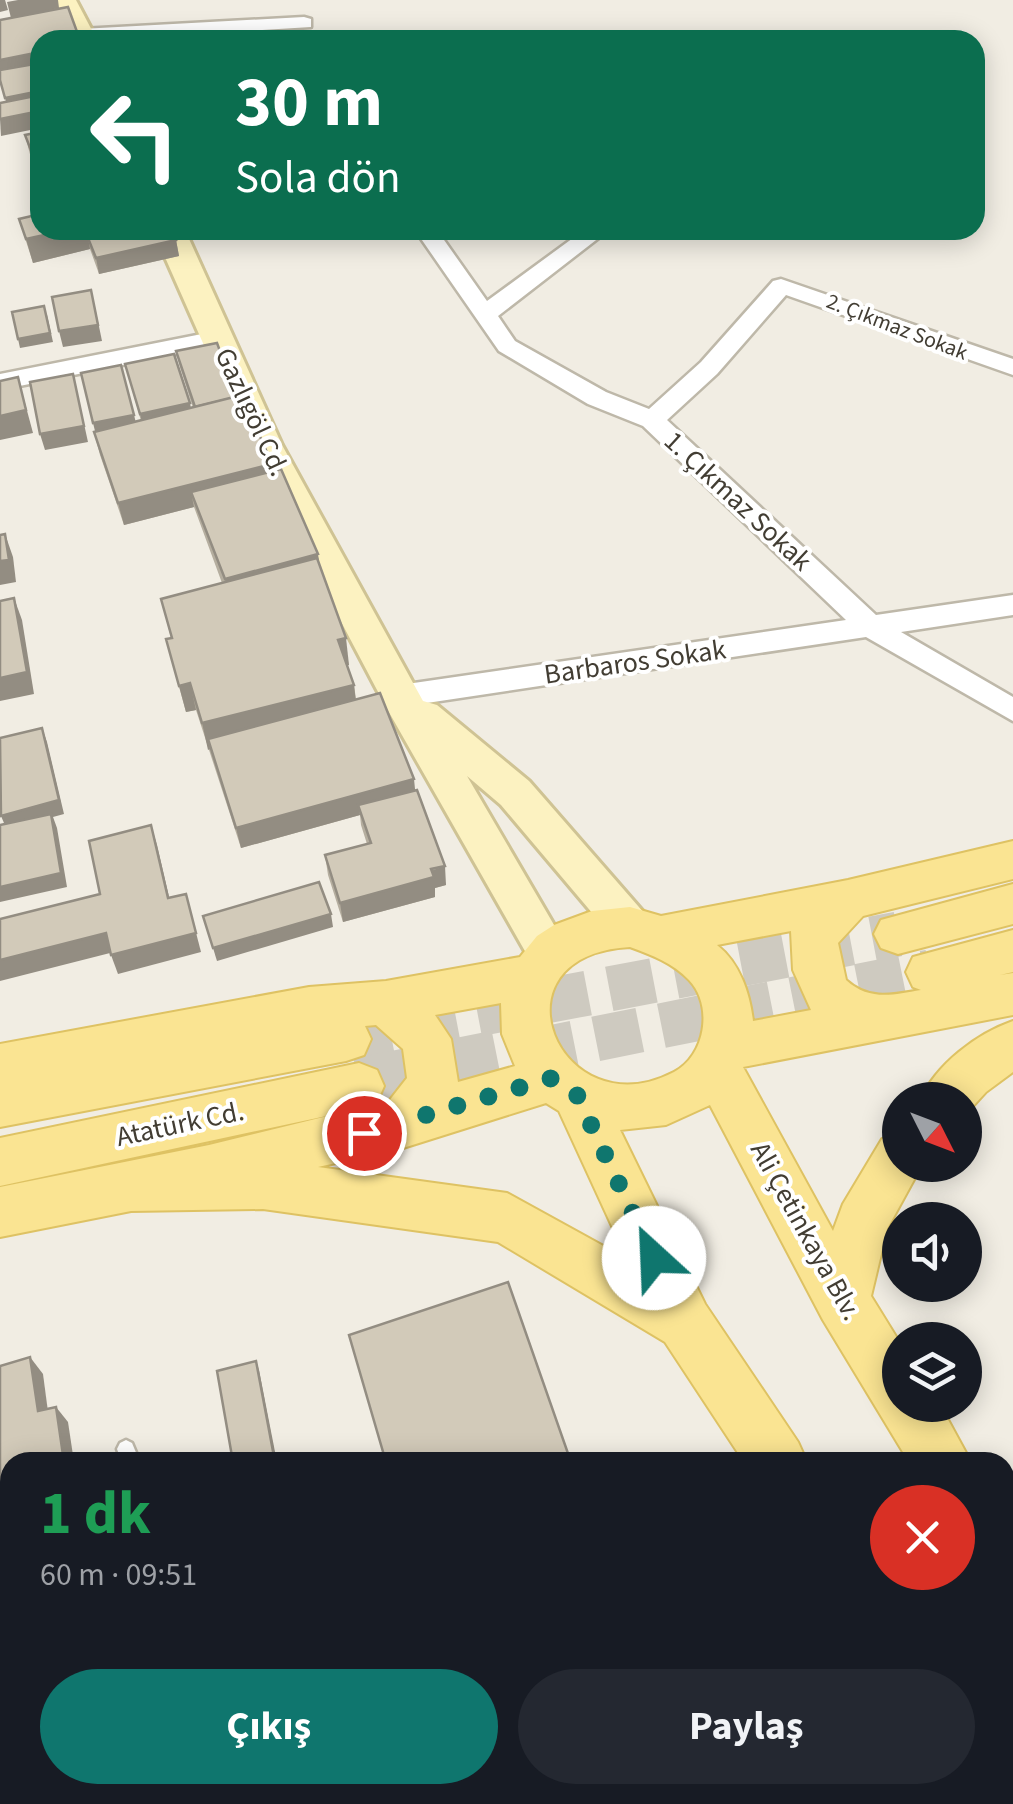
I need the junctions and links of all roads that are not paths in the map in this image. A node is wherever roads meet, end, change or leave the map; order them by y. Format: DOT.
graph roads {
  1 [pos="304,23"];
  2 [pos="71,25"];
  3 [pos="173,240"];
  4 [pos="433,240"];
  5 [pos="585,240"];
  6 [pos="484,315"];
  7 [pos="217,338"];
  8 [pos="1013,367"];
  9 [pos="0,382"];
  10 [pos="652,420"];
  11 [pos="1013,605"];
  12 [pos="870,627"];
  13 [pos="400,696"];
  14 [pos="1013,710"];
  15 [pos="1013,860"];
  16 [pos="848,900"];
  17 [pos="1013,904"];
  18 [pos="648,931"];
  19 [pos="898,934"];
  20 [pos="1013,951"];
  21 [pos="541,965"];
  22 [pos="930,972"];
  23 [pos="1013,994"];
  24 [pos="386,1003"];
  25 [pos="889,1019"];
  26 [pos="1013,1043"];
  27 [pos="720,1058"];
  28 [pos="0,1066"];
  29 [pos="962,1082"];
  30 [pos="565,1087"];
  31 [pos="0,1104"];
  32 [pos="403,1124"];
  33 [pos="0,1162"];
  34 [pos="885,1182"];
  35 [pos="134,1187"];
  36 [pos="0,1212"];
  37 [pos="842,1300"];
  38 [pos="686,1323"];
  39 [pos="882,1365"];
  40 [pos="917,1422"];
  41 [pos="771,1452"];
  42 [pos="936,1452"];
  1 -- 2 [label="street"];
  3 -- 7 [label="street, Gazlıgöl Cd."];
  4 -- 6 [label="street, 1. Çıkmaz Sokak"];
  5 -- 6 [label="street"];
  6 -- 10 [label="street, 1. Çıkmaz Sokak"];
  7 -- 9 [label="street"];
  7 -- 13 [label="street, Gazlıgöl Cd."];
  8 -- 10 [label="street, 2. Çıkmaz Sokak"];
  10 -- 12 [label="street, 1. Çıkmaz Sokak"];
  11 -- 12 [label="street, Barbaros Sokak"];
  12 -- 13 [label="street, Barbaros Sokak"];
  12 -- 14 [label="street, 1. Çıkmaz Sokak"];
  13 -- 18 [label="street, Gazlıgöl Cd."];
  13 -- 21 [label="street, Gazlıgöl Cd."];
  15 -- 16 [label="main road"];
  16 -- 18 [label="main road"];
  16 -- 25 [label="main road"];
  17 -- 19 [label="main road"];
  18 -- 21 [label="main road"];
  18 -- 27 [label="main road"];
  20 -- 22 [label="main road"];
  21 -- 24 [label="main road"];
  21 -- 30 [label="main road"];
  23 -- 25 [label="main road"];
  24 -- 28 [label="main road"];
  24 -- 32 [label="main road"];
  25 -- 27 [label="main road"];
  26 -- 29 [label="main road"];
  27 -- 30 [label="main road"];
  27 -- 37 [label="main road, Ali Çetinkaya Blv."];
  30 -- 32 [label="main road"];
  30 -- 38 [label="main road"];
  31 -- 33 [label="main road, Atatürk Cd."];
  32 -- 35 [label="main road"];
  34 -- 37 [label="main road"];
  35 -- 36 [label="main road"];
  35 -- 38 [label="main road"];
  37 -- 39 [label="main road, Ali Çetinkaya Blv."];
  38 -- 41 [label="main road"];
  40 -- 42 [label="main road"];
}
